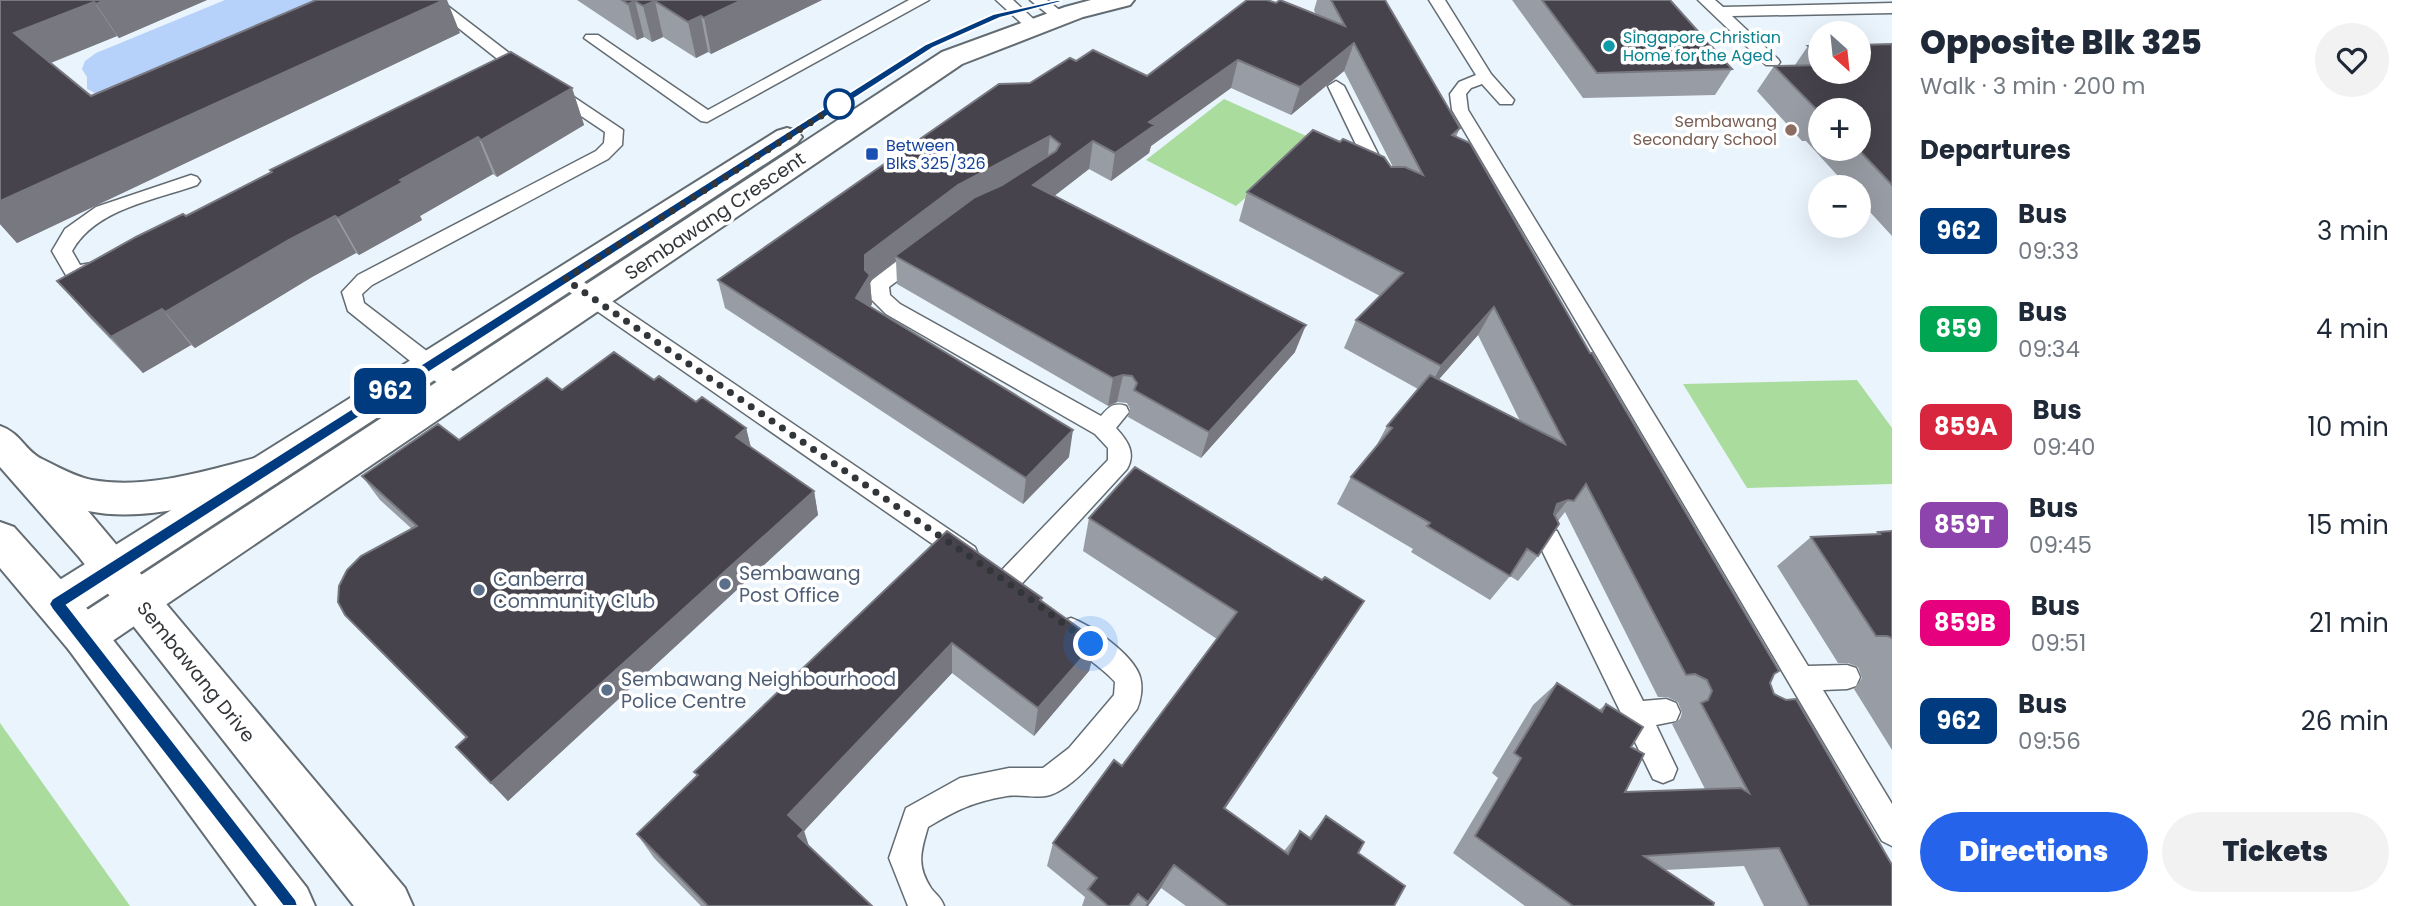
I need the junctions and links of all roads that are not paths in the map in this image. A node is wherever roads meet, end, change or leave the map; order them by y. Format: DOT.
graph roads {
  1 [pos="431,0"];
  2 [pos="921,0"];
  3 [pos="1121,0"];
  4 [pos="1437,0"];
  5 [pos="1706,0"];
  6 [pos="1798,6"];
  7 [pos="1036,8"];
  8 [pos="1892,8"];
  9 [pos="1718,12"];
  10 [pos="592,38"];
  11 [pos="511,62"];
  12 [pos="1772,62"];
  13 [pos="486,74"];
  14 [pos="1485,77"];
  15 [pos="1336,86"];
  16 [pos="1506,100"];
  17 [pos="191,181"];
  18 [pos="1386,189"];
  19 [pos="933,244"];
  20 [pos="118,261"];
  21 [pos="579,289"];
  22 [pos="445,376"];
  23 [pos="11,454"];
  24 [pos="263,472"];
  25 [pos="1548,538"];
  26 [pos="0,539"];
  27 [pos="125,585"];
  28 [pos="1028,597"];
  29 [pos="71,620"];
  30 [pos="1847,677"];
  31 [pos="1801,679"];
  32 [pos="1666,712"];
  33 [pos="1636,714"];
  34 [pos="1663,769"];
  35 [pos="1892,831"];
  36 [pos="289,906"];
  37 [pos="387,906"];
  38 [pos="929,906"];
  1 -- 11 [label="lane"];
  2 -- 10 [label="lane"];
  3 -- 7 [label="street, Sembawang Crescent"];
  4 -- 14 [label="lane"];
  5 -- 9 [label="lane"];
  6 -- 8 [label="lane"];
  6 -- 9 [label="lane"];
  7 -- 21 [label="street, Sembawang Crescent"];
  9 -- 12 [label="lane"];
  11 -- 13 [label="lane"];
  11 -- 22 [label="lane"];
  14 -- 16 [label="lane"];
  14 -- 31 [label="lane"];
  15 -- 18 [label="lane"];
  17 -- 20 [label="lane"];
  19 -- 28 [label="lane"];
  21 -- 22 [label="street, Sembawang Crescent"];
  21 -- 28 [label="lane"];
  22 -- 24 [label="street, Sembawang Crescent"];
  22 -- 27 [label="street, Sembawang Crescent"];
  23 -- 24 [label="street"];
  23 -- 27 [label="street, Sembawang Drive"];
  24 -- 27 [label="street, Sembawang Crescent"];
  25 -- 33 [label="lane"];
  26 -- 29 [label="street"];
  27 -- 29 [label="street, Sembawang Crescent"];
  27 -- 37 [label="street, Sembawang Drive"];
  28 -- 38 [label="lane"];
  29 -- 36 [label="street"];
  30 -- 31 [label="lane"];
  31 -- 35 [label="lane"];
  32 -- 33 [label="lane"];
  33 -- 34 [label="lane"];
}
